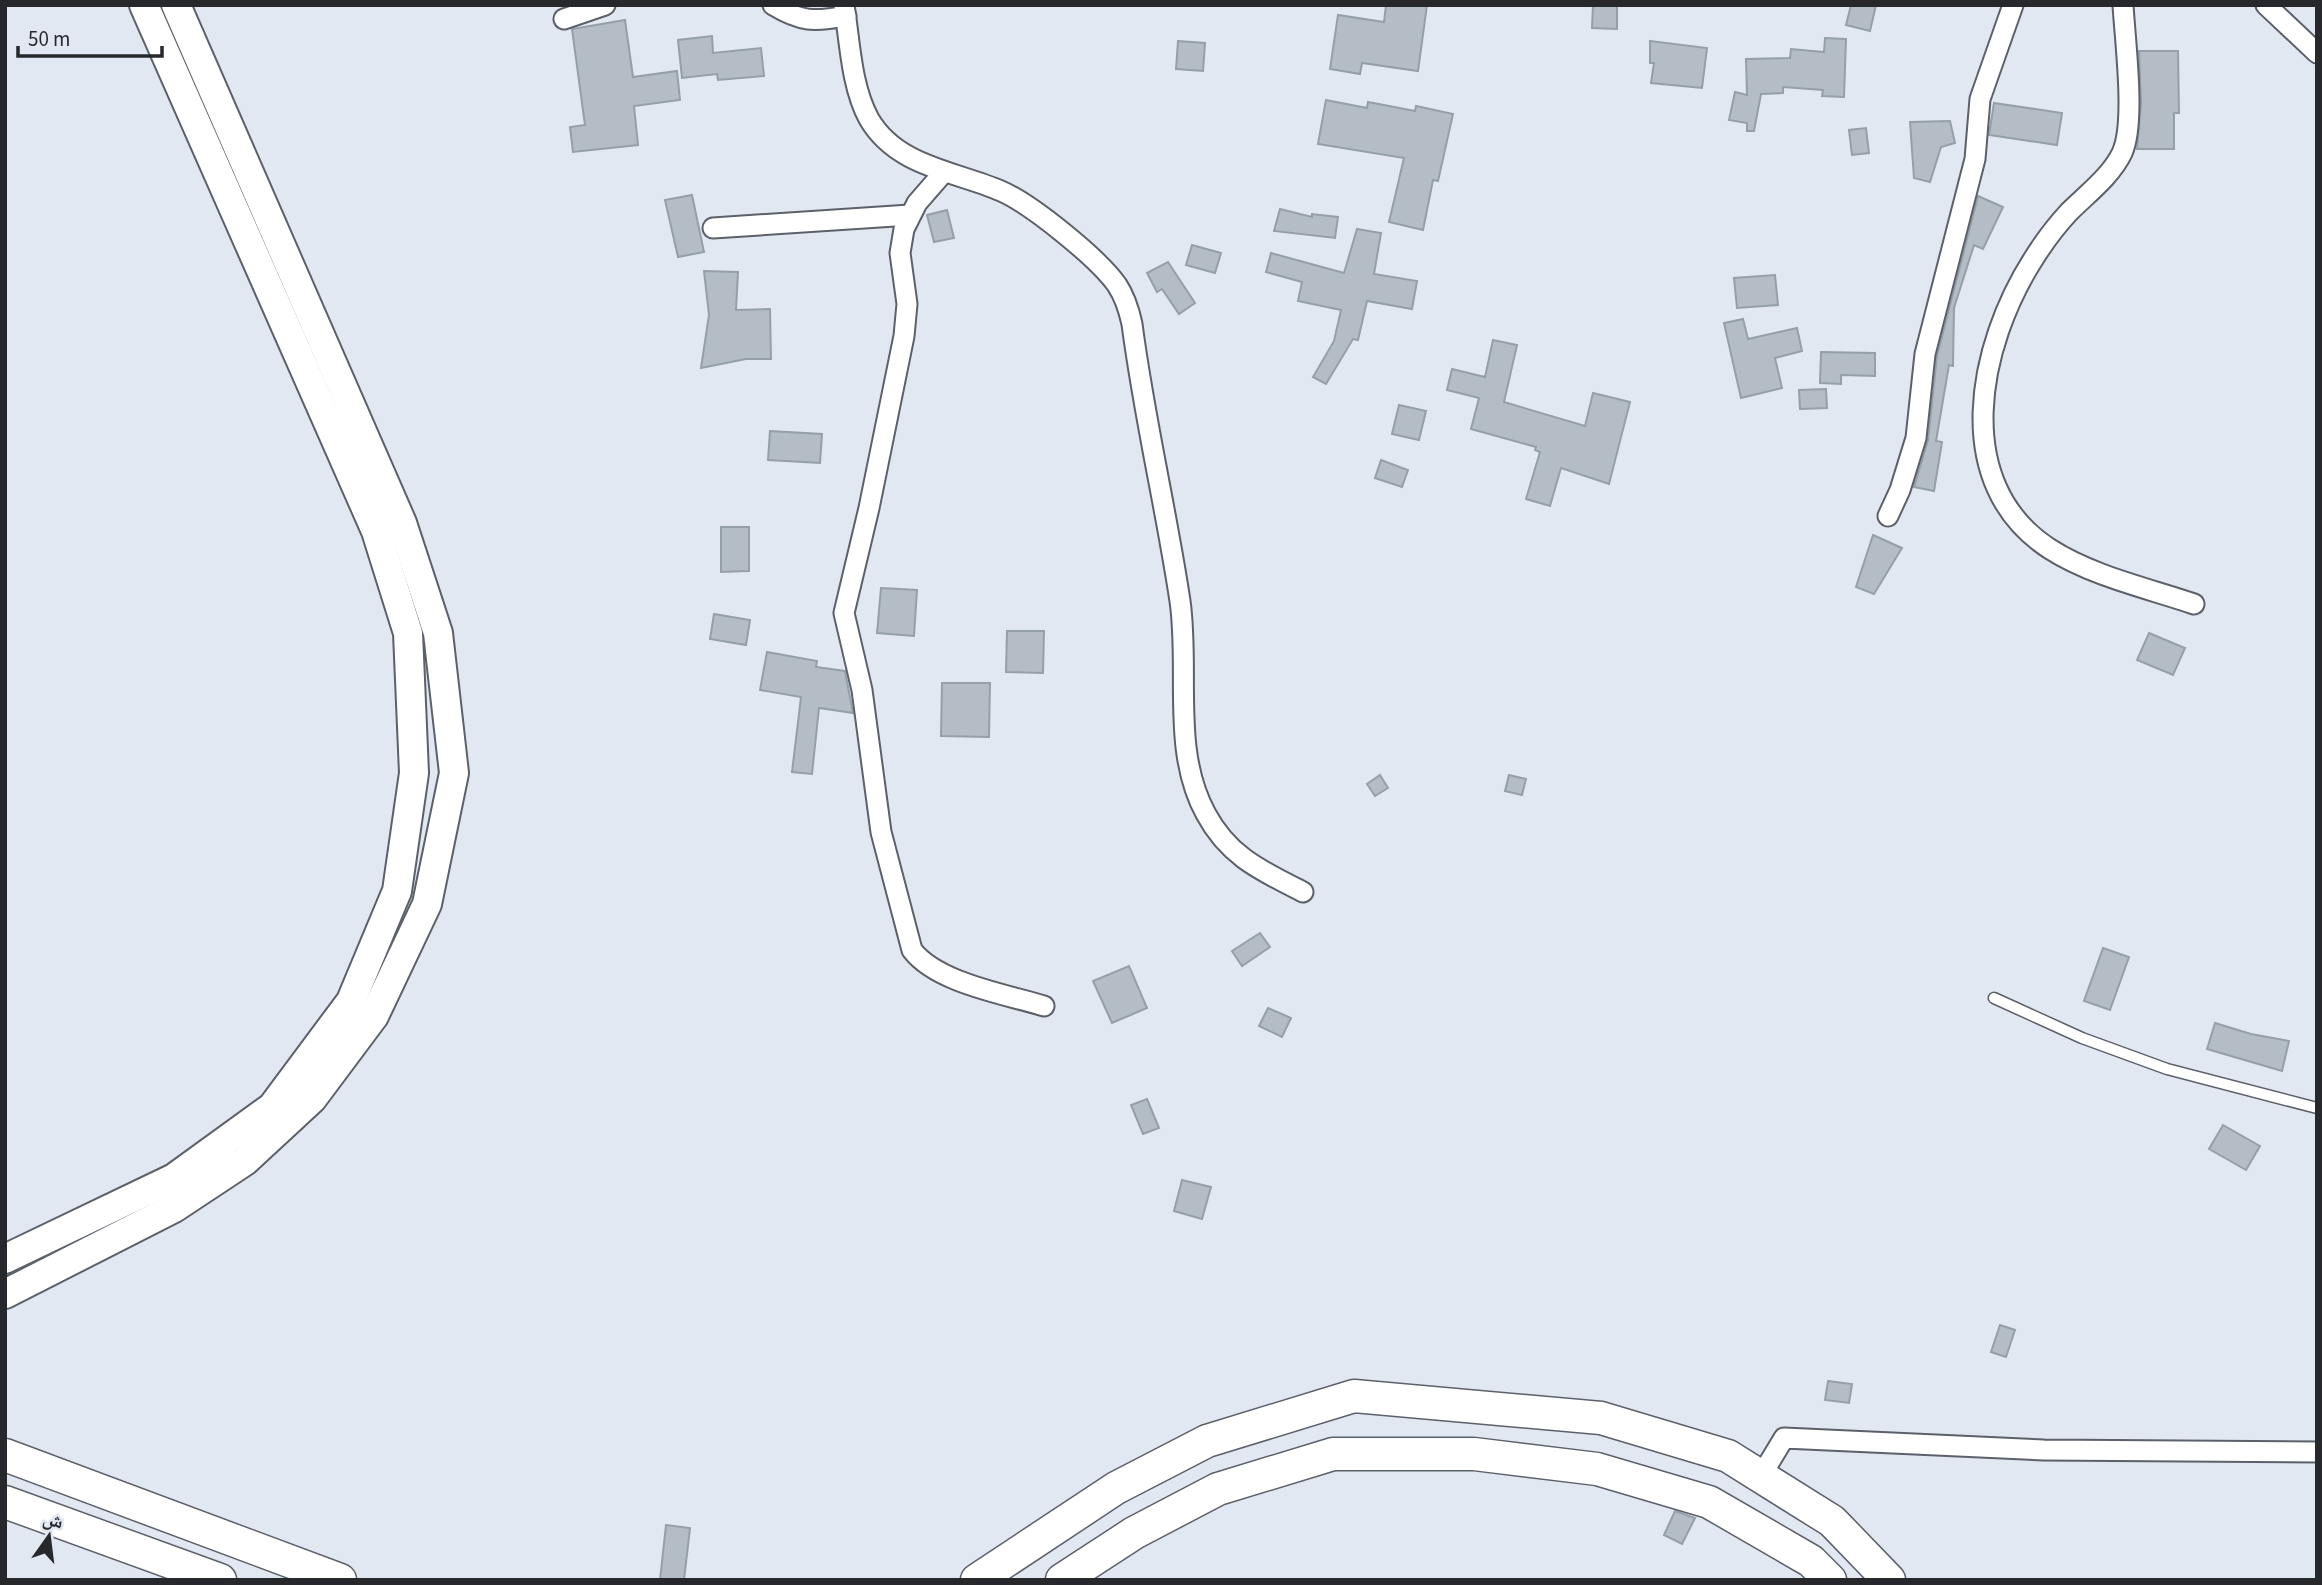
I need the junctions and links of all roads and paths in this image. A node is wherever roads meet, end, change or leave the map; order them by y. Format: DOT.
graph roads {
  1 [pos="144,5"];
  2 [pos="176,5"];
  3 [pos="605,5"];
  4 [pos="773,5"];
  5 [pos="2013,5"];
  6 [pos="2123,5"];
  7 [pos="2266,5"];
  8 [pos="845,11"];
  9 [pos="564,19"];
  10 [pos="2317,53"];
  11 [pos="944,172"];
  12 [pos="910,215"];
  13 [pos="713,228"];
  14 [pos="1888,516"];
  15 [pos="2194,604"];
  16 [pos="402,857"];
  17 [pos="437,864"];
  18 [pos="1303,892"];
  19 [pos="1994,998"];
  20 [pos="1044,1006"];
  21 [pos="2317,1108"];
  22 [pos="167,1196"];
  23 [pos="5,1259"];
  24 [pos="5,1294"];
  25 [pos="2317,1452"];
  26 [pos="5,1455"];
  27 [pos="1761,1476"];
  28 [pos="5,1502"];
  29 [pos="220,1580"];
  30 [pos="340,1580"];
  31 [pos="977,1580"];
  32 [pos="1062,1580"];
  33 [pos="1830,1580"];
  34 [pos="1889,1580"];
  1 -- 16 [label="main road"];
  2 -- 17 [label="main road"];
  3 -- 9 [label="street"];
  4 -- 8 [label="street"];
  5 -- 14 [label="street"];
  6 -- 15 [label="street"];
  7 -- 10 [label="street"];
  8 -- 11 [label="street"];
  11 -- 12 [label="street"];
  11 -- 18 [label="street"];
  12 -- 13 [label="street"];
  12 -- 20 [label="street"];
  16 -- 17 [label="main road"];
  16 -- 22 [label="main road"];
  17 -- 22 [label="main road"];
  19 -- 21 [label="lane"];
  22 -- 23 [label="main road"];
  22 -- 24 [label="main road"];
  25 -- 27 [label="street"];
  26 -- 30 [label="main road"];
  27 -- 31 [label="main road"];
  27 -- 34 [label="main road"];
  28 -- 29 [label="main road"];
  32 -- 33 [label="main road"];
}
